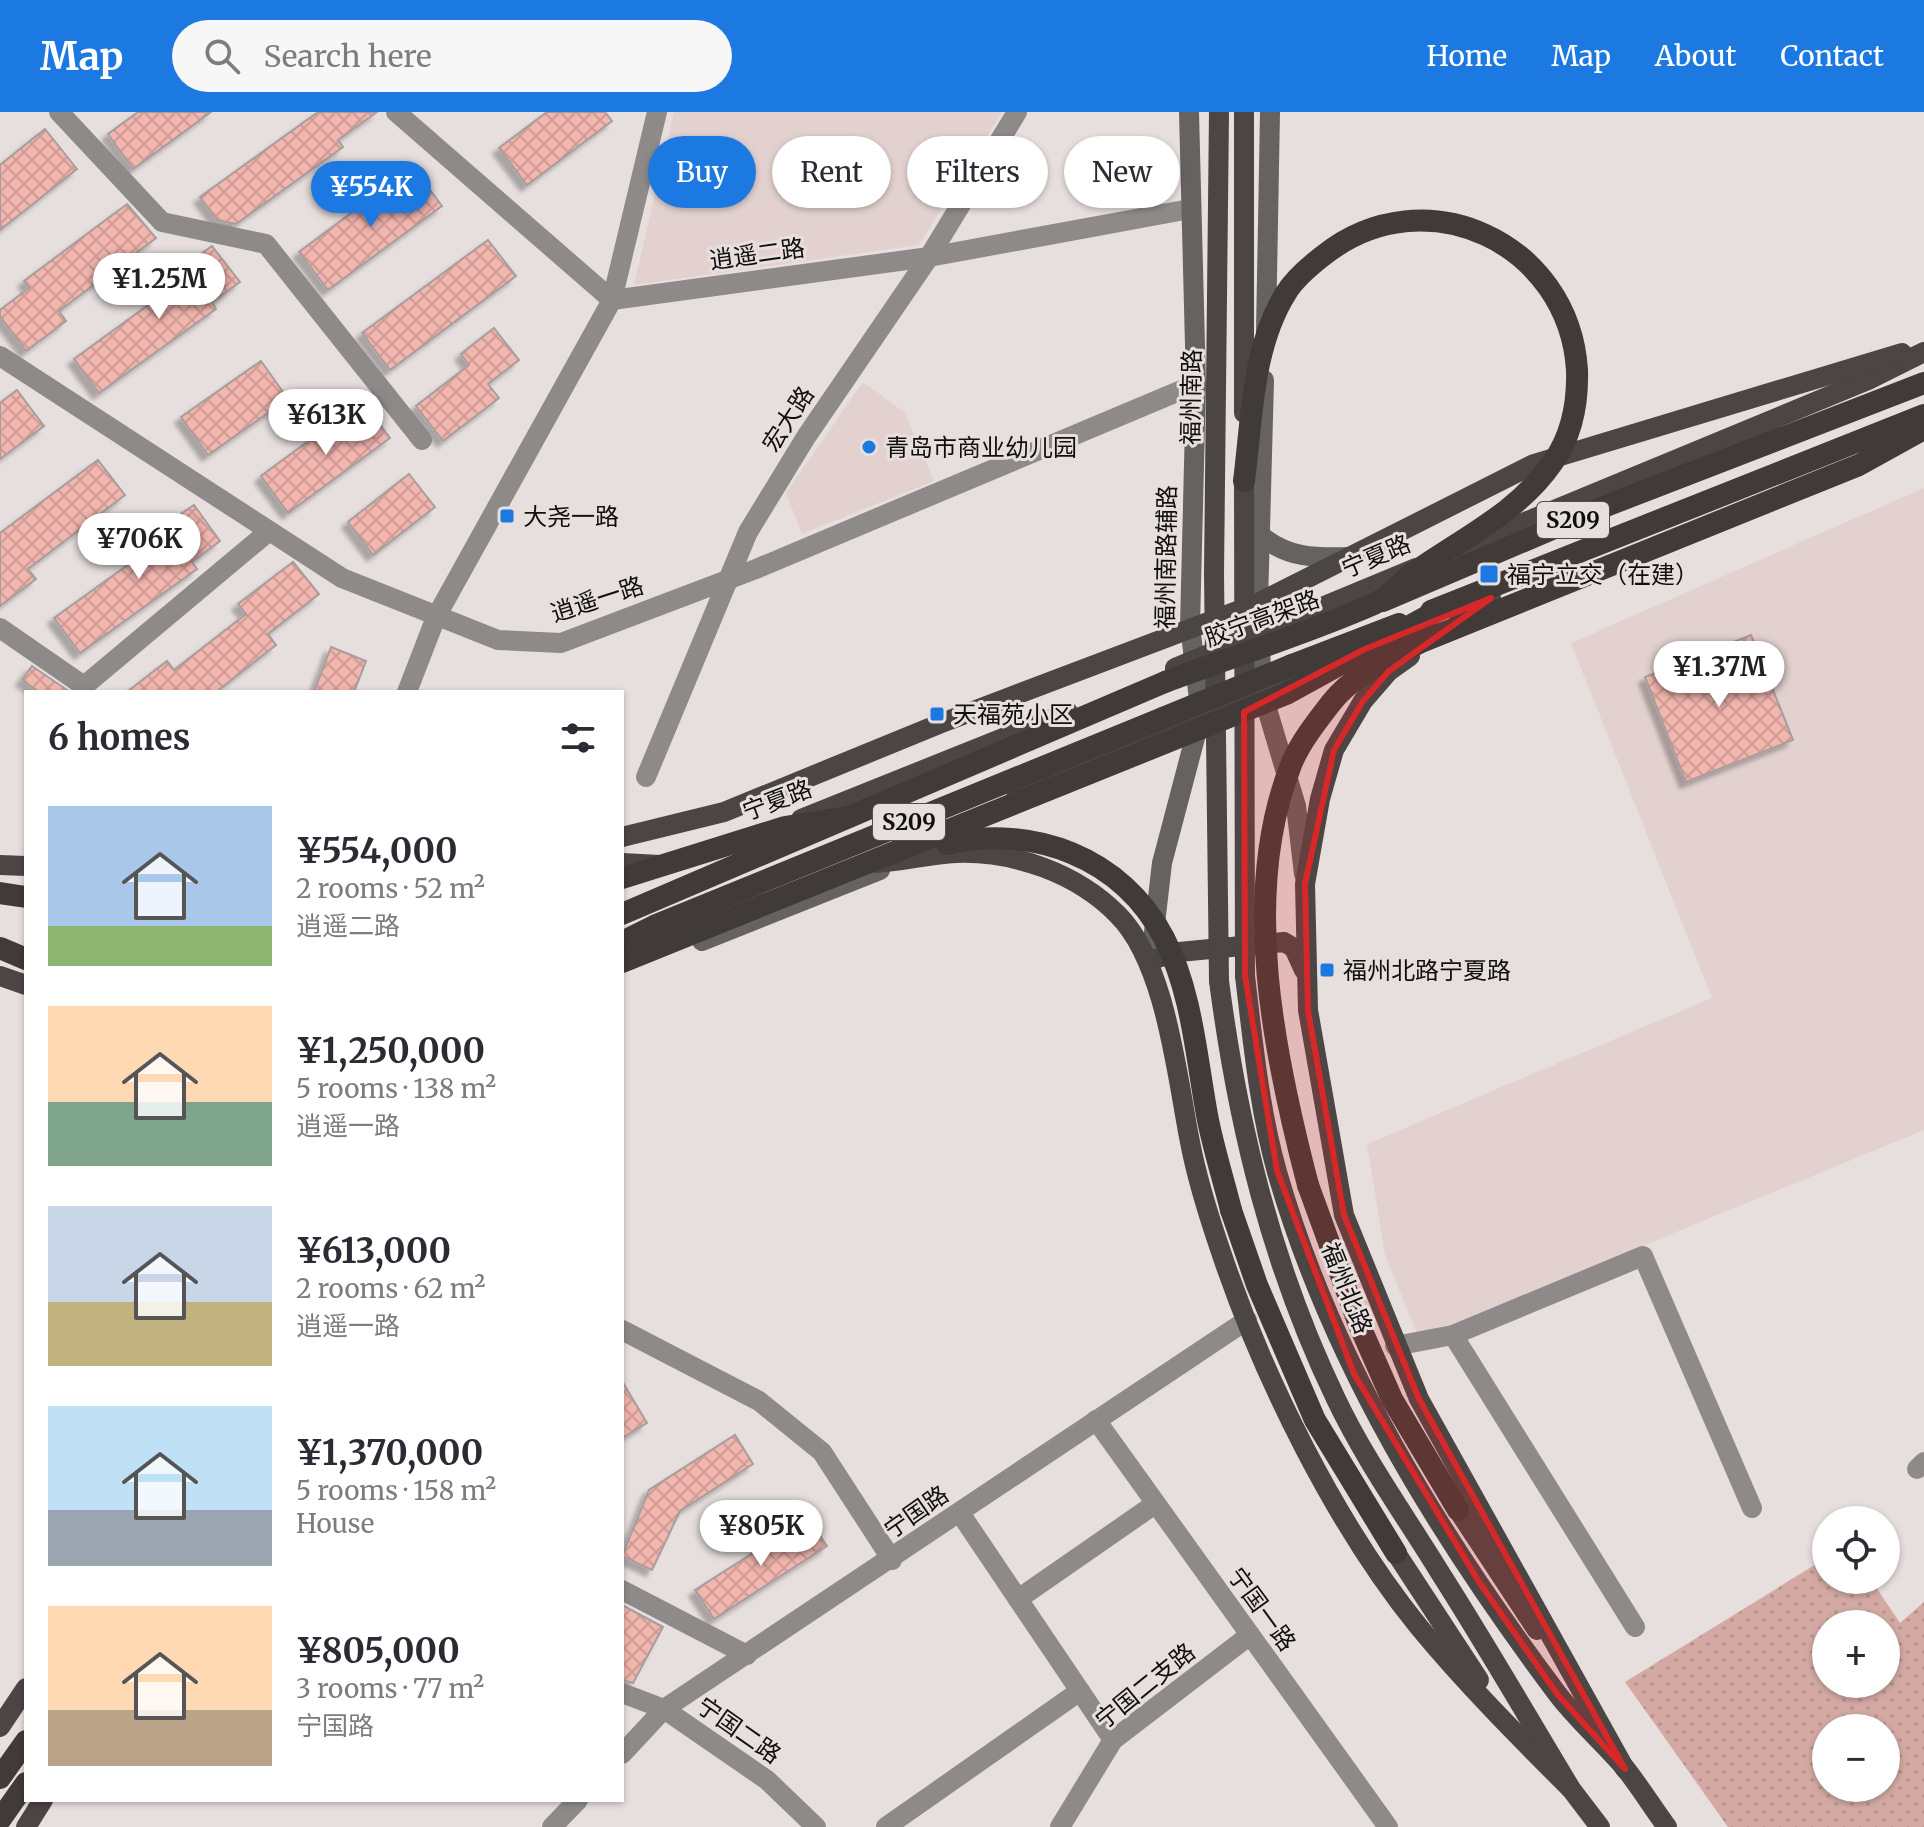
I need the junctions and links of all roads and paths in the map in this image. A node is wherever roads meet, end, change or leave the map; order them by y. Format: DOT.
graph roads {
  1 [pos="59,112"];
  2 [pos="396,112"];
  3 [pos="657,112"];
  4 [pos="1017,112"];
  5 [pos="1189,112"];
  6 [pos="1219,112"];
  7 [pos="1244,112"];
  8 [pos="1270,112"];
  9 [pos="1190,209"];
  10 [pos="929,257"];
  11 [pos="612,300"];
  12 [pos="1924,349"];
  13 [pos="0,356"];
  14 [pos="1924,383"];
  15 [pos="1196,384"];
  16 [pos="1924,415"];
  17 [pos="1924,426"];
  18 [pos="422,440"];
  19 [pos="1244,481"];
  20 [pos="268,532"];
  21 [pos="1260,535"];
  22 [pos="1349,557"];
  23 [pos="726,581"];
  24 [pos="1491,598"];
  25 [pos="1258,603"];
  26 [pos="1378,603"];
  27 [pos="1448,605"];
  28 [pos="436,617"];
  29 [pos="1190,626"];
  30 [pos="0,628"];
  31 [pos="1259,633"];
  32 [pos="1191,661"];
  33 [pos="408,690"];
  34 [pos="1262,692"];
  35 [pos="1201,715"];
  36 [pos="646,777"];
  37 [pos="847,817"];
  38 [pos="624,837"];
  39 [pos="899,862"];
  40 [pos="624,863"];
  41 [pos="0,865"];
  42 [pos="24,866"];
  43 [pos="680,866"];
  44 [pos="849,867"];
  45 [pos="624,877"];
  46 [pos="1305,884"];
  47 [pos="624,888"];
  48 [pos="0,893"];
  49 [pos="24,897"];
  50 [pos="793,905"];
  51 [pos="624,913"];
  52 [pos="624,941"];
  53 [pos="0,948"];
  54 [pos="24,958"];
  55 [pos="624,959"];
  56 [pos="1150,967"];
  57 [pos="624,968"];
  58 [pos="0,976"];
  59 [pos="24,984"];
  60 [pos="1307,988"];
  61 [pos="1247,1320"];
  62 [pos="624,1331"];
  63 [pos="1453,1335"];
  64 [pos="1395,1346"];
  65 [pos="1096,1420"];
  66 [pos="1155,1504"];
  67 [pos="1752,1508"];
  68 [pos="1458,1510"];
  69 [pos="960,1513"];
  70 [pos="1396,1553"];
  71 [pos="892,1560"];
  72 [pos="624,1591"];
  73 [pos="1018,1599"];
  74 [pos="1635,1627"];
  75 [pos="1250,1635"];
  76 [pos="747,1655"];
  77 [pos="24,1691"];
  78 [pos="1080,1691"];
  79 [pos="1582,1692"];
  80 [pos="624,1694"];
  81 [pos="664,1709"];
  82 [pos="1509,1726"];
  83 [pos="0,1727"];
  84 [pos="1113,1740"];
  85 [pos="24,1744"];
  86 [pos="624,1752"];
  87 [pos="1625,1769"];
  88 [pos="0,1778"];
  89 [pos="24,1786"];
  90 [pos="1571,1789"];
  91 [pos="42,1802"];
  92 [pos="576,1802"];
  93 [pos="0,1820"];
  94 [pos="26,1827"];
  95 [pos="552,1827"];
  96 [pos="816,1827"];
  97 [pos="886,1827"];
  98 [pos="1060,1827"];
  99 [pos="1388,1827"];
  100 [pos="1600,1827"];
  101 [pos="1667,1827"];
  1 -- 18 [label="street"];
  2 -- 11 [label="street"];
  3 -- 11 [label="street"];
  4 -- 10 [label="street, 宏大路"];
  5 -- 9 [label="main road, 福州南路辅路"];
  6 -- 90 [label="main road, 福州南路, bridge"];
  7 -- 19 [label="main road, bridge"];
  8 -- 21 [label="main road"];
  9 -- 10 [label="street, 逍遥二路"];
  9 -- 15 [label="main road, 福州南路辅路"];
  10 -- 11 [label="street, 逍遥二路"];
  10 -- 23 [label="street, 宏大路"];
  11 -- 28 [label="street"];
  12 -- 22 [label="main road, 宁夏路"];
  12 -- 31 [label="main road, 宁夏路"];
  13 -- 20 [label="street, 逍遥一路"];
  14 -- 26 [label="highway, 胶宁高架路 / S209, bridge"];
  15 -- 23 [label="street, 逍遥一路"];
  15 -- 29 [label="main road, 福州南路辅路"];
  16 -- 27 [label="highway, S209"];
  17 -- 24 [label="main road"];
  17 -- 68 [label="highway, bridge"];
  19 -- 26 [label="highway, bridge"];
  19 -- 87 [label="main road, 福州北路, bridge"];
  20 -- 28 [label="street, 逍遥一路"];
  20 -- 30 [label="street"];
  21 -- 22 [label="main road"];
  21 -- 25 [label="main road"];
  22 -- 25 [label="main road, 宁夏路"];
  23 -- 28 [label="street, 逍遥一路"];
  23 -- 36 [label="street, 宏大路"];
  24 -- 34 [label="main road"];
  24 -- 46 [label="main road"];
  25 -- 29 [label="main road, 宁夏路"];
  25 -- 31 [label="main road"];
  26 -- 37 [label="highway, 胶宁高架路 / S209, bridge"];
  27 -- 44 [label="highway, bridge"];
  27 -- 52 [label="highway, S209, bridge"];
  28 -- 33 [label="street"];
  29 -- 32 [label="main road, 福州南路辅路"];
  29 -- 38 [label="main road, 宁夏路"];
  31 -- 32 [label="main road, 宁夏路"];
  31 -- 34 [label="main road"];
  32 -- 35 [label="main road, 福州南路辅路"];
  32 -- 43 [label="main road, 宁夏路"];
  34 -- 35 [label="main road"];
  34 -- 46 [label="main road"];
  35 -- 44 [label="main road"];
  35 -- 56 [label="main road"];
  37 -- 45 [label="highway, bridge"];
  37 -- 51 [label="highway, 胶宁高架路 / S209, bridge"];
  39 -- 44 [label="main road"];
  39 -- 50 [label="main road"];
  39 -- 56 [label="main road"];
  40 -- 43 [label="main road"];
  41 -- 42 [label="main road"];
  43 -- 47 [label="main road, 宁夏路"];
  44 -- 50 [label="main road"];
  44 -- 55 [label="highway, bridge"];
  44 -- 70 [label="highway, bridge"];
  46 -- 60 [label="main road"];
  48 -- 49 [label="highway"];
  50 -- 57 [label="main road"];
  53 -- 54 [label="highway"];
  56 -- 60 [label="main road"];
  56 -- 61 [label="main road"];
  58 -- 59 [label="main road"];
  60 -- 64 [label="main road"];
  61 -- 65 [label="street, 宁国路"];
  61 -- 82 [label="main road"];
  62 -- 71 [label="street"];
  63 -- 64 [label="street"];
  63 -- 67 [label="street"];
  63 -- 74 [label="street"];
  64 -- 79 [label="main road"];
  65 -- 66 [label="street, 宁国一路"];
  65 -- 69 [label="street, 宁国路"];
  66 -- 73 [label="street"];
  66 -- 75 [label="street, 宁国一路"];
  68 -- 79 [label="main road"];
  69 -- 71 [label="street, 宁国路"];
  69 -- 73 [label="street"];
  70 -- 82 [label="main road"];
  71 -- 76 [label="street, 宁国路"];
  72 -- 76 [label="street"];
  73 -- 78 [label="street"];
  75 -- 84 [label="street, 宁国二支路"];
  75 -- 99 [label="street, 宁国一路"];
  76 -- 81 [label="street, 宁国路"];
  77 -- 83 [label="main road"];
  78 -- 84 [label="street"];
  78 -- 97 [label="street"];
  79 -- 87 [label="main road"];
  80 -- 81 [label="street, 宁国二路"];
  81 -- 86 [label="street, 宁国路"];
  81 -- 96 [label="street, 宁国二路"];
  82 -- 90 [label="main road"];
  84 -- 98 [label="street, 宁国二支路"];
  85 -- 88 [label="highway"];
  87 -- 101 [label="main road, 福州北路"];
  89 -- 93 [label="highway"];
  90 -- 100 [label="main road"];
  91 -- 94 [label="main road"];
  92 -- 95 [label="street"];
}
